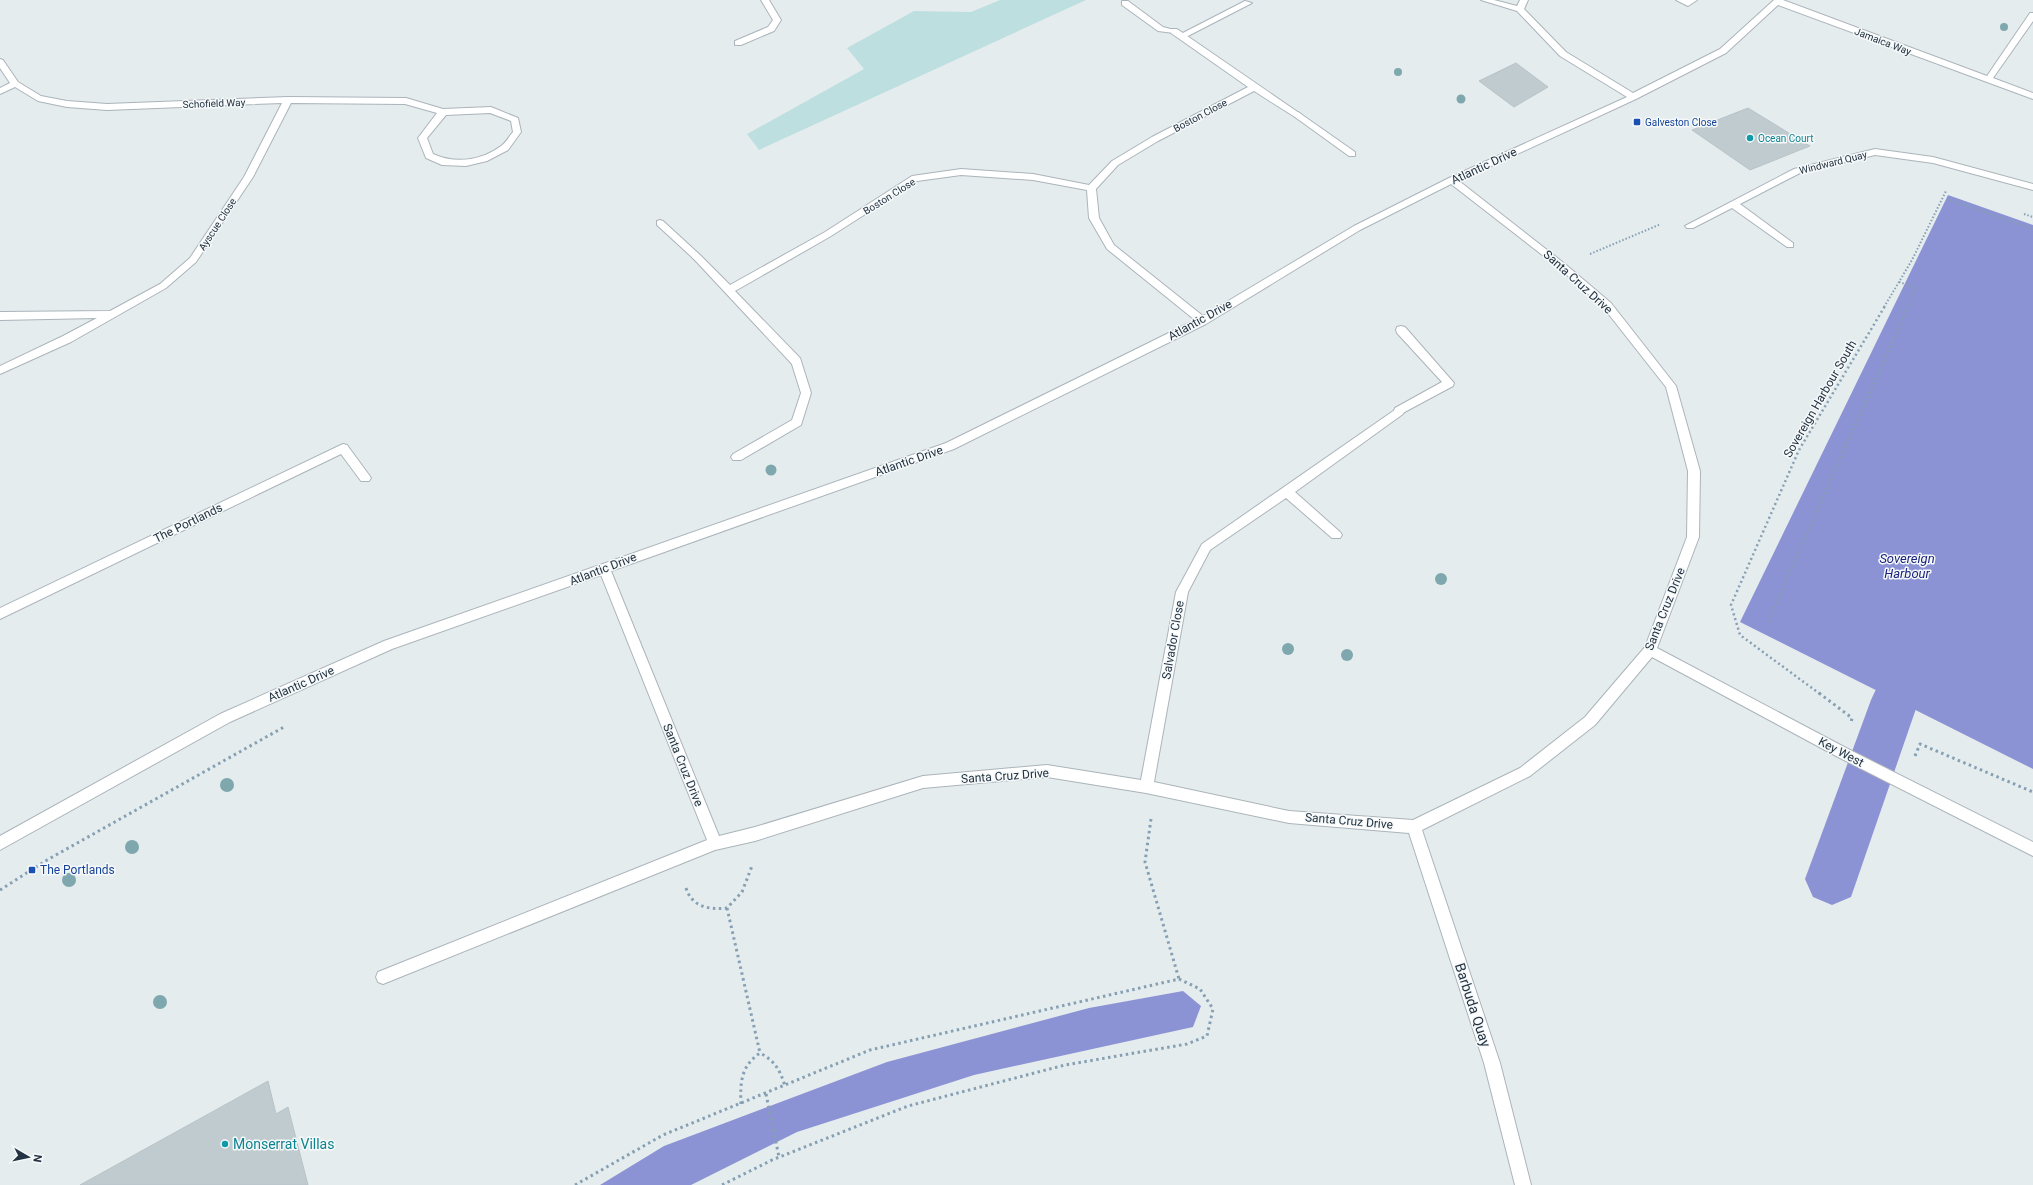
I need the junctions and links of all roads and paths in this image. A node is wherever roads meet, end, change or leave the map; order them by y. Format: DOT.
graph roads {
  1 [pos="765,0"];
  2 [pos="1485,0"];
  3 [pos="1524,0"];
  4 [pos="1680,0"];
  5 [pos="1693,0"];
  6 [pos="1778,1"];
  7 [pos="1125,3"];
  8 [pos="1248,3"];
  9 [pos="1520,9"];
  10 [pos="2033,15"];
  11 [pos="1178,33"];
  12 [pos="738,43"];
  13 [pos="0,62"];
  14 [pos="1988,80"];
  15 [pos="15,84"];
  16 [pos="1254,87"];
  17 [pos="0,91"];
  18 [pos="2033,96"];
  19 [pos="1633,97"];
  20 [pos="288,100"];
  21 [pos="443,112"];
  22 [pos="1352,154"];
  23 [pos="1452,180"];
  24 [pos="2033,187"];
  25 [pos="1092,188"];
  26 [pos="1954,193"];
  27 [pos="1950,200"];
  28 [pos="1733,204"];
  29 [pos="2018,213"];
  30 [pos="2033,217"];
  31 [pos="660,223"];
  32 [pos="1690,226"];
  33 [pos="2033,229"];
  34 [pos="1790,246"];
  35 [pos="1562,266"];
  36 [pos="1899,282"];
  37 [pos="729,290"];
  38 [pos="111,314"];
  39 [pos="0,316"];
  40 [pos="1202,321"];
  41 [pos="1401,330"];
  42 [pos="0,370"];
  43 [pos="737,457"];
  44 [pos="365,478"];
  45 [pos="1287,492"];
  46 [pos="1336,535"];
  47 [pos="605,570"];
  48 [pos="0,614"];
  49 [pos="1768,622"];
  50 [pos="1650,650"];
  51 [pos="1845,755"];
  52 [pos="1903,783"];
  53 [pos="1150,788"];
  54 [pos="2033,792"];
  55 [pos="1414,827"];
  56 [pos="755,834"];
  57 [pos="715,843"];
  58 [pos="0,844"];
  59 [pos="2033,849"];
  60 [pos="680,857"];
  61 [pos="727,908"];
  62 [pos="383,977"];
  63 [pos="1179,978"];
  64 [pos="760,1053"];
  65 [pos="785,1086"];
  66 [pos="766,1094"];
  67 [pos="741,1104"];
  68 [pos="779,1157"];
  69 [pos="575,1185"];
  70 [pos="722,1185"];
  71 [pos="1523,1185"];
  1 -- 12 [label="street"];
  2 -- 9 [label="street"];
  3 -- 9 [label="street"];
  4 -- 5 [label="street"];
  6 -- 14 [label="street, Jamaica Way"];
  6 -- 19 [label="street, Atlantic Drive"];
  7 -- 11 [label="street"];
  8 -- 11 [label="street"];
  9 -- 19 [label="street"];
  10 -- 14 [label="street"];
  11 -- 16 [label="street"];
  13 -- 15 [label="street, Schofield Way"];
  14 -- 18 [label="street, Jamaica Way"];
  15 -- 17 [label="street"];
  15 -- 20 [label="street, Schofield Way"];
  16 -- 22 [label="street"];
  16 -- 25 [label="street, Boston Close"];
  19 -- 23 [label="street, Atlantic Drive"];
  20 -- 21 [label="street, Schofield Way"];
  20 -- 38 [label="street, Ayscue Close"];
  21 -- 21 [label="street, Schofield Way"];
  23 -- 35 [label="street, Santa Cruz Drive"];
  23 -- 40 [label="street, Atlantic Drive"];
  24 -- 28 [label="street, Windward Quay"];
  25 -- 37 [label="street, Boston Close"];
  25 -- 40 [label="street"];
  26 -- 36 [label="path, Sovereign Harbour South"];
  27 -- 33 [label="path"];
  28 -- 32 [label="street, Windward Quay"];
  28 -- 34 [label="street"];
  29 -- 30 [label="path"];
  31 -- 37 [label="street"];
  32 -- 35 [label="path"];
  35 -- 50 [label="street, Santa Cruz Drive"];
  36 -- 49 [label="path"];
  36 -- 51 [label="path, Sovereign Harbour South"];
  37 -- 43 [label="street"];
  38 -- 39 [label="street, Ayscue Close"];
  38 -- 42 [label="street, Ayscue Close"];
  40 -- 47 [label="street, Atlantic Drive"];
  41 -- 45 [label="street, Salvador Close"];
  44 -- 48 [label="street, The Portlands"];
  45 -- 46 [label="street"];
  45 -- 53 [label="street, Salvador Close"];
  47 -- 57 [label="street, Santa Cruz Drive"];
  47 -- 58 [label="street, Atlantic Drive"];
  50 -- 51 [label="street, Key West"];
  50 -- 55 [label="street, Santa Cruz Drive"];
  51 -- 52 [label="street, Key West"];
  52 -- 54 [label="path"];
  52 -- 59 [label="street, Key West"];
  53 -- 55 [label="street, Santa Cruz Drive"];
  53 -- 56 [label="street, Santa Cruz Drive"];
  53 -- 63 [label="path"];
  55 -- 71 [label="street, Barbuda Quay"];
  56 -- 57 [label="street, Santa Cruz Drive"];
  56 -- 61 [label="path"];
  57 -- 60 [label="street"];
  60 -- 61 [label="path"];
  60 -- 62 [label="street"];
  61 -- 64 [label="path"];
  63 -- 65 [label="path"];
  63 -- 68 [label="path"];
  64 -- 65 [label="path"];
  64 -- 67 [label="path"];
  65 -- 66 [label="path"];
  66 -- 67 [label="path"];
  66 -- 68 [label="path"];
  67 -- 69 [label="path"];
  68 -- 70 [label="path"];
}
